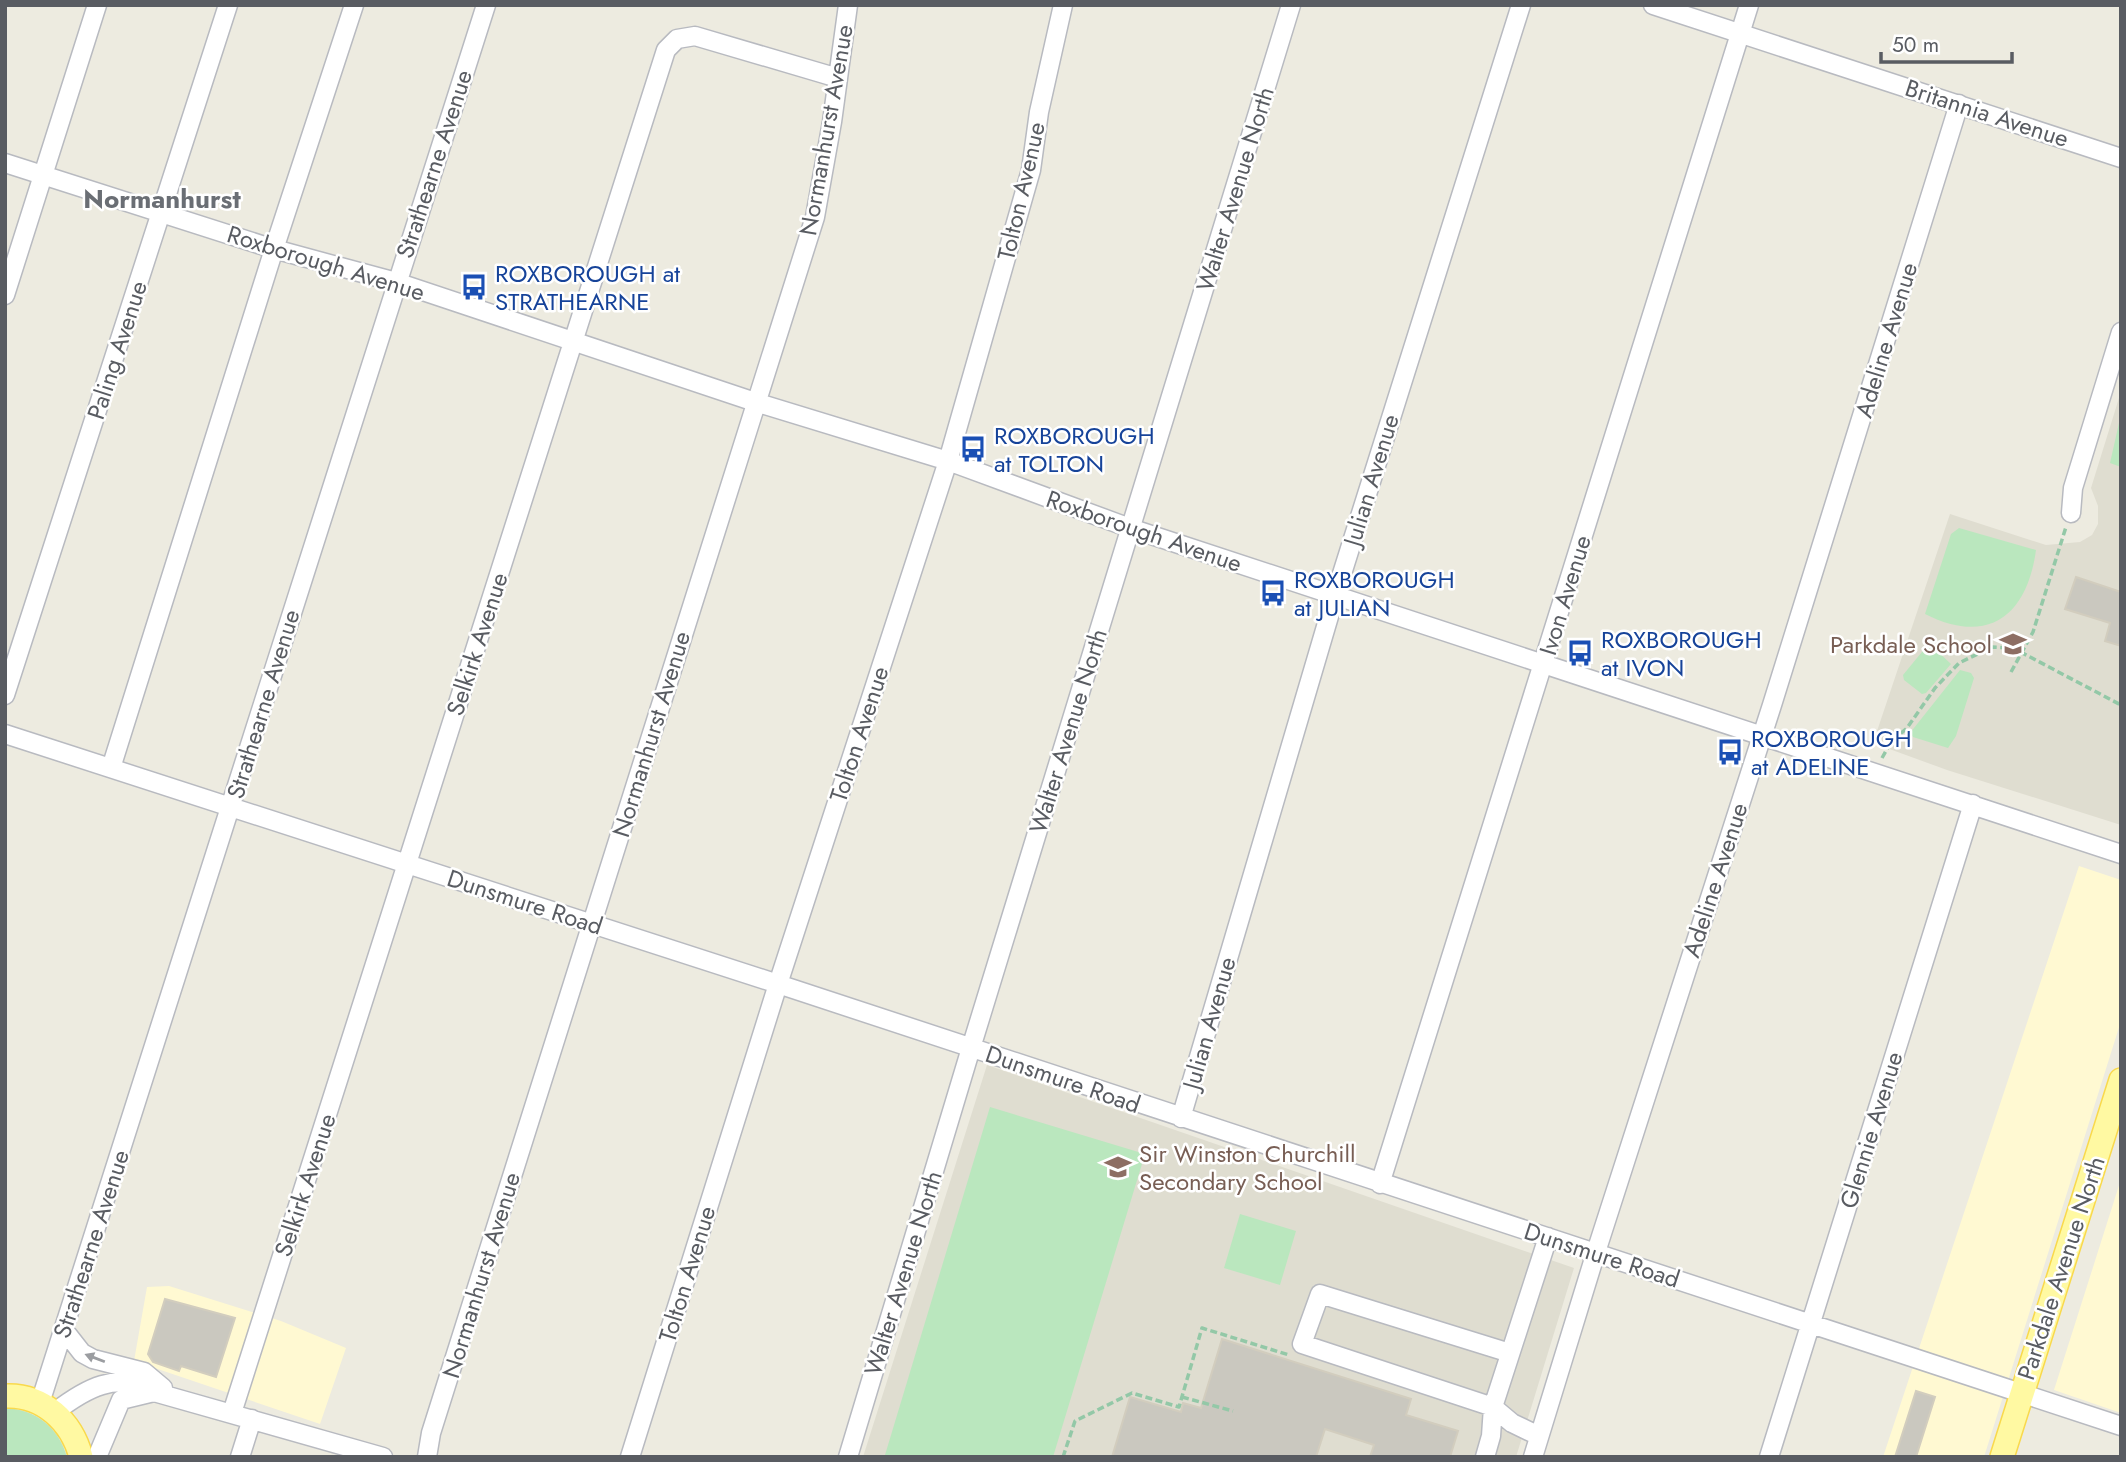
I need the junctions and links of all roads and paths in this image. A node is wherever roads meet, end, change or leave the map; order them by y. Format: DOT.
graph roads {
  1 [pos="97,5"];
  2 [pos="228,5"];
  3 [pos="354,5"];
  4 [pos="485,5"];
  5 [pos="848,5"];
  6 [pos="1063,5"];
  7 [pos="1291,5"];
  8 [pos="1521,5"];
  9 [pos="1653,5"];
  10 [pos="1749,5"];
  11 [pos="1740,34"];
  12 [pos="838,78"];
  13 [pos="1959,104"];
  14 [pos="2121,158"];
  15 [pos="5,163"];
  16 [pos="43,176"];
  17 [pos="162,212"];
  18 [pos="274,249"];
  19 [pos="396,282"];
  20 [pos="5,295"];
  21 [pos="2121,332"];
  22 [pos="573,342"];
  23 [pos="755,402"];
  24 [pos="948,461"];
  25 [pos="2071,513"];
  26 [pos="1130,528"];
  27 [pos="1335,596"];
  28 [pos="2023,654"];
  29 [pos="1544,664"];
  30 [pos="2011,672"];
  31 [pos="5,695"];
  32 [pos="2121,705"];
  33 [pos="5,734"];
  34 [pos="1761,736"];
  35 [pos="111,768"];
  36 [pos="1874,772"];
  37 [pos="1973,804"];
  38 [pos="231,806"];
  39 [pos="2121,854"];
  40 [pos="408,864"];
  41 [pos="591,924"];
  42 [pos="778,984"];
  43 [pos="971,1048"];
  44 [pos="2121,1080"];
  45 [pos="1181,1118"];
  46 [pos="1380,1184"];
  47 [pos="1548,1237"];
  48 [pos="1596,1252"];
  49 [pos="1810,1324"];
  50 [pos="64,1330"];
  51 [pos="1510,1353"];
  52 [pos="1294,1356"];
  53 [pos="154,1392"];
  54 [pos="7,1394"];
  55 [pos="2021,1394"];
  56 [pos="1182,1397"];
  57 [pos="176,1398"];
  58 [pos="47,1407"];
  59 [pos="1493,1407"];
  60 [pos="1233,1412"];
  61 [pos="232,1413"];
  62 [pos="252,1419"];
  63 [pos="2121,1426"];
  64 [pos="1539,1436"];
  65 [pos="81,1457"];
  66 [pos="97,1457"];
  67 [pos="240,1457"];
  68 [pos="383,1457"];
  69 [pos="427,1457"];
  70 [pos="630,1457"];
  71 [pos="848,1457"];
  72 [pos="1063,1457"];
  73 [pos="1485,1457"];
  74 [pos="1533,1457"];
  75 [pos="1769,1457"];
  76 [pos="2001,1457"];
  1 -- 16 [label="street"];
  2 -- 17 [label="street, Paling Avenue"];
  3 -- 18 [label="street"];
  4 -- 19 [label="street, Strathearne Avenue"];
  5 -- 12 [label="street, Normanhurst Avenue"];
  6 -- 24 [label="street, Tolton Avenue"];
  7 -- 26 [label="street, Walter Avenue North"];
  8 -- 27 [label="street, Julian Avenue"];
  9 -- 11 [label="street, Britannia Avenue"];
  10 -- 11 [label="street, Ivon Avenue"];
  11 -- 13 [label="street, Britannia Avenue"];
  11 -- 29 [label="street, Ivon Avenue"];
  12 -- 22 [label="street, Selkirk Avenue"];
  12 -- 23 [label="street, Normanhurst Avenue"];
  13 -- 14 [label="street, Britannia Avenue"];
  13 -- 34 [label="street, Adeline Avenue"];
  15 -- 16 [label="street, Roxborough Avenue"];
  16 -- 17 [label="street, Roxborough Avenue"];
  16 -- 20 [label="street"];
  17 -- 18 [label="street, Roxborough Avenue"];
  17 -- 31 [label="street, Paling Avenue"];
  18 -- 19 [label="street, Roxborough Avenue"];
  18 -- 35 [label="street"];
  19 -- 22 [label="street, Roxborough Avenue"];
  19 -- 38 [label="street, Strathearne Avenue"];
  21 -- 25 [label="street"];
  22 -- 23 [label="street, Roxborough Avenue"];
  22 -- 40 [label="street, Selkirk Avenue"];
  23 -- 24 [label="street, Roxborough Avenue"];
  23 -- 41 [label="street, Normanhurst Avenue"];
  24 -- 26 [label="street, Roxborough Avenue"];
  24 -- 42 [label="street, Tolton Avenue"];
  25 -- 28 [label="path"];
  26 -- 27 [label="street, Roxborough Avenue"];
  26 -- 43 [label="street, Walter Avenue North"];
  27 -- 29 [label="street, Roxborough Avenue"];
  27 -- 45 [label="street, Julian Avenue"];
  28 -- 30 [label="path"];
  28 -- 32 [label="path"];
  28 -- 36 [label="path"];
  29 -- 34 [label="street, Roxborough Avenue"];
  29 -- 46 [label="street, Ivon Avenue"];
  33 -- 35 [label="street, Dunsmure Road"];
  34 -- 36 [label="street, Roxborough Avenue"];
  34 -- 48 [label="street, Adeline Avenue"];
  35 -- 38 [label="street, Dunsmure Road"];
  36 -- 37 [label="street, Roxborough Avenue"];
  37 -- 39 [label="street, Roxborough Avenue"];
  37 -- 49 [label="street, Glennie Avenue"];
  38 -- 40 [label="street, Dunsmure Road"];
  38 -- 50 [label="street, Strathearne Avenue"];
  40 -- 41 [label="street, Dunsmure Road"];
  40 -- 61 [label="street, Selkirk Avenue"];
  41 -- 42 [label="street, Dunsmure Road"];
  41 -- 69 [label="street, Normanhurst Avenue"];
  42 -- 43 [label="street, Dunsmure Road"];
  42 -- 70 [label="street, Tolton Avenue"];
  43 -- 45 [label="street, Dunsmure Road"];
  43 -- 71 [label="street, Walter Avenue North"];
  44 -- 55 [label="main road, Parkdale Avenue North"];
  45 -- 46 [label="street, Dunsmure Road"];
  46 -- 47 [label="street, Dunsmure Road"];
  47 -- 48 [label="street, Dunsmure Road"];
  47 -- 51 [label="street"];
  48 -- 49 [label="street, Dunsmure Road"];
  48 -- 64 [label="street, Adeline Avenue"];
  49 -- 55 [label="street, Dunsmure Road"];
  49 -- 75 [label="street, Glennie Avenue"];
  57 -- 50 [label="street, one-way"];
  50 -- 58 [label="street, Strathearne Avenue"];
  51 -- 59 [label="street"];
  51 -- 59 [label="street"];
  52 -- 56 [label="path"];
  53 -- 57 [label="street"];
  53 -- 58 [label="street"];
  53 -- 66 [label="street"];
  54 -- 58 [label="main road"];
  55 -- 63 [label="street, Dunsmure Road"];
  55 -- 76 [label="main road, Parkdale Avenue North"];
  56 -- 60 [label="path"];
  56 -- 72 [label="path"];
  57 -- 61 [label="street"];
  58 -- 65 [label="main road"];
  59 -- 64 [label="street"];
  59 -- 73 [label="street"];
  61 -- 62 [label="street"];
  62 -- 67 [label="street"];
  62 -- 68 [label="street"];
  64 -- 74 [label="street, Adeline Avenue"];
}
